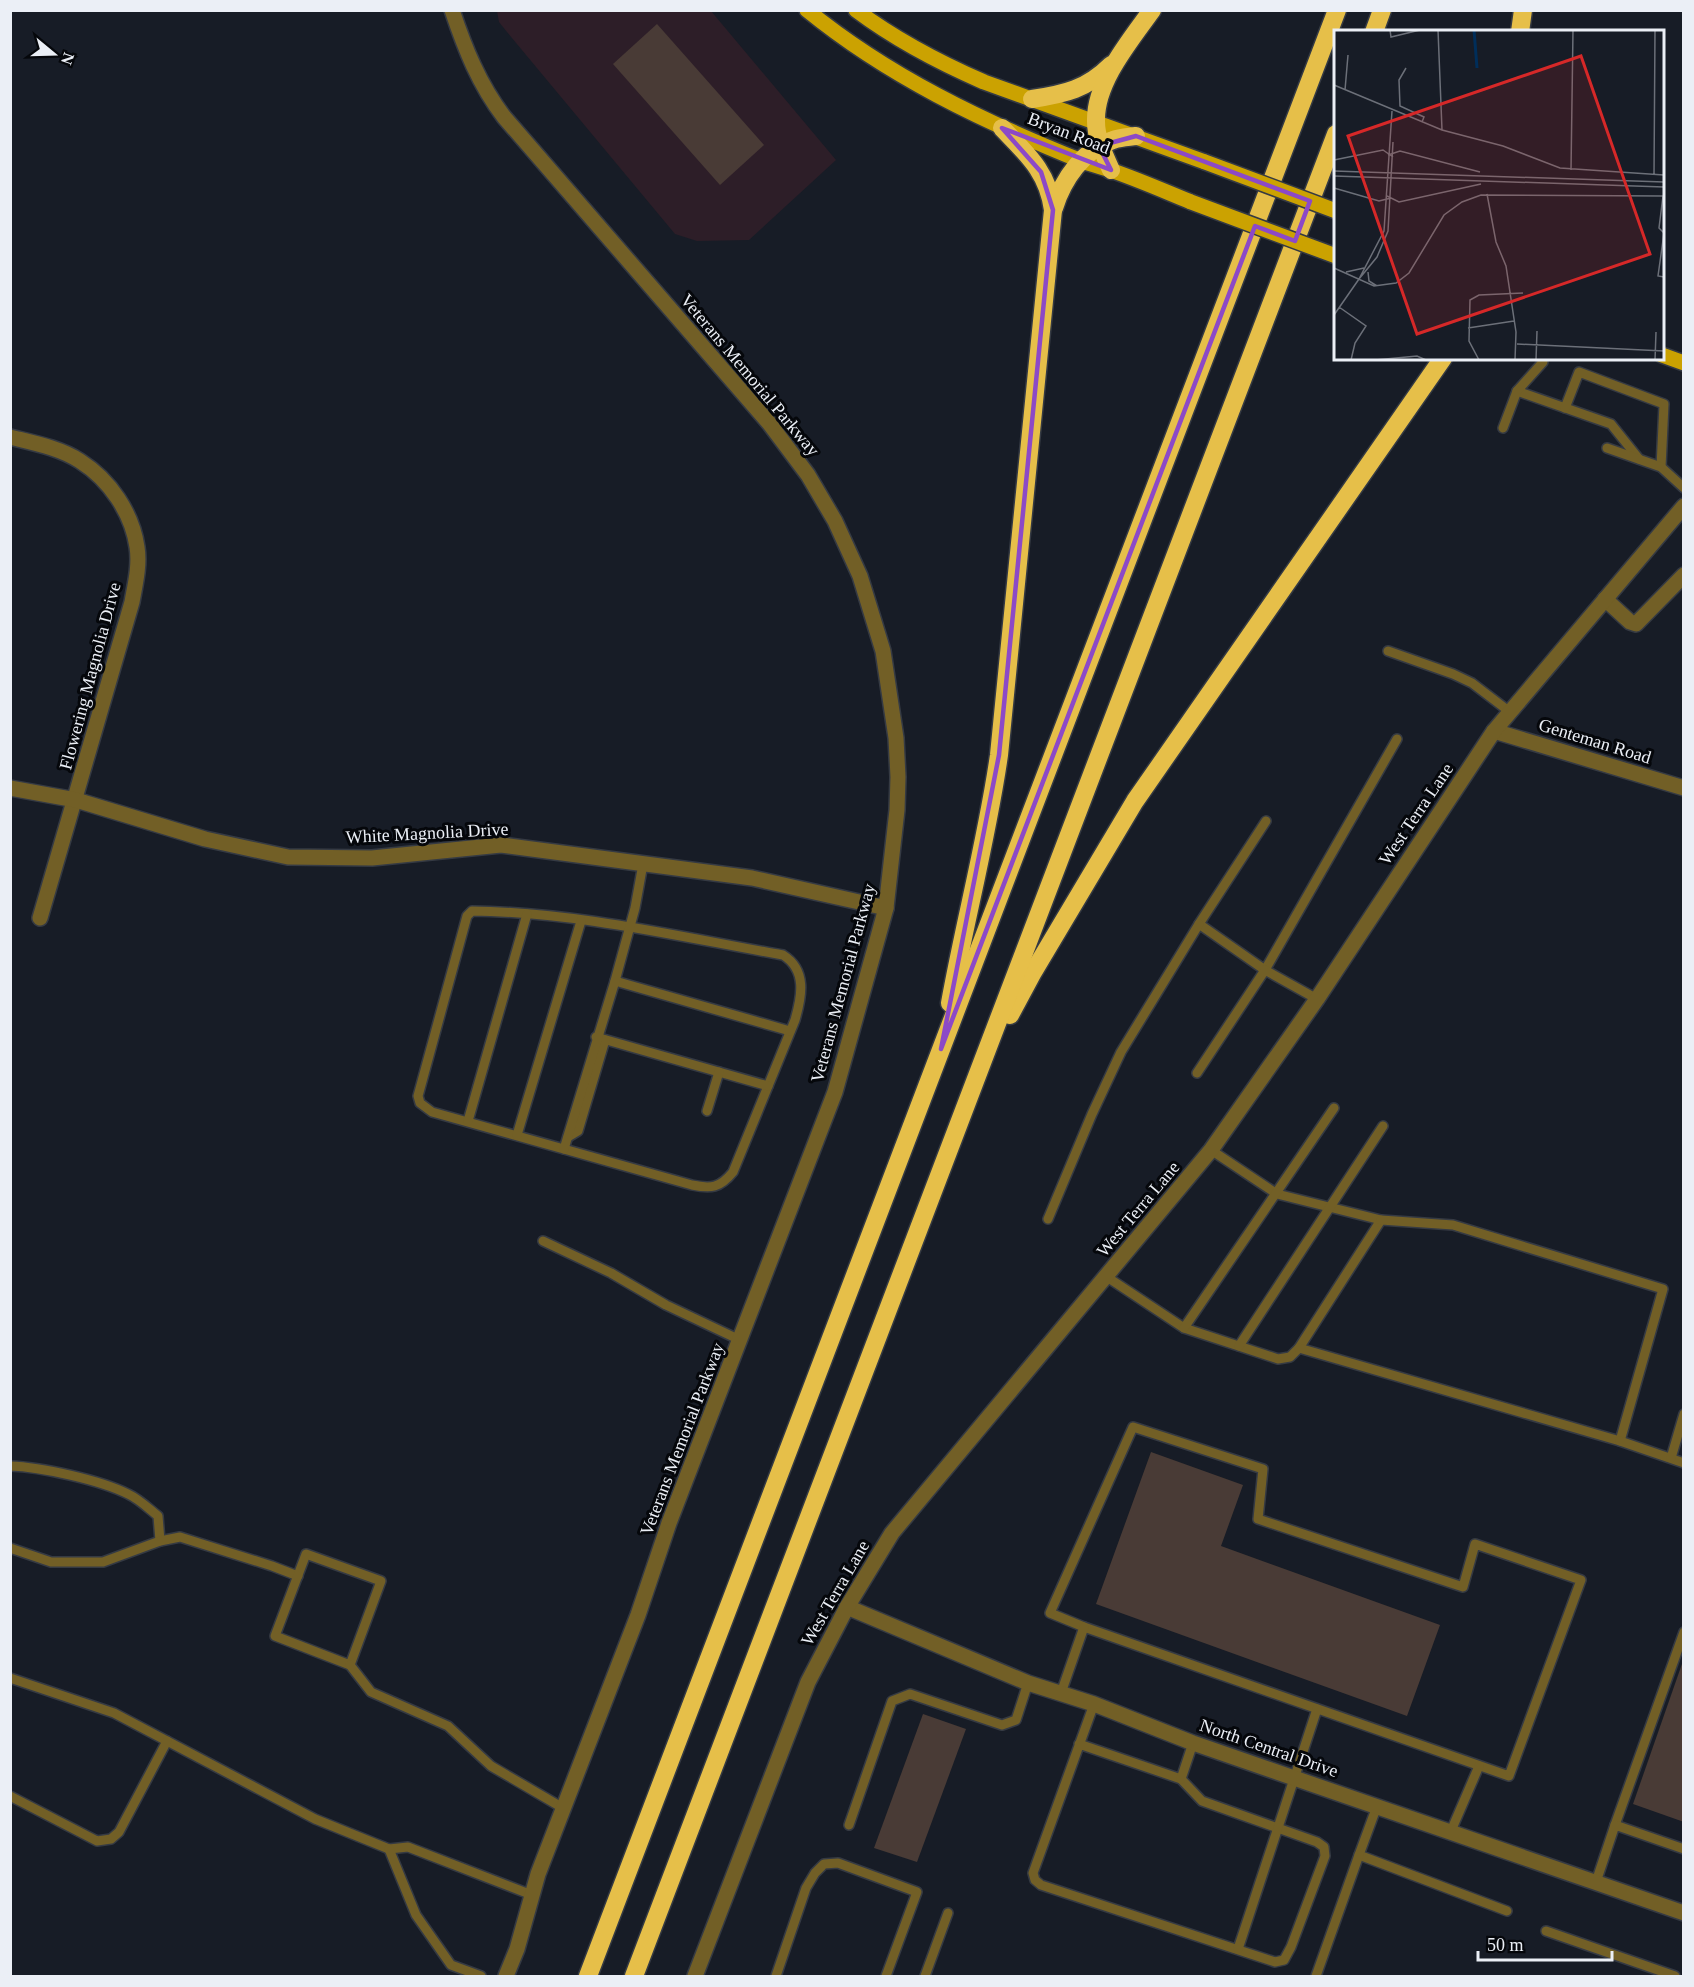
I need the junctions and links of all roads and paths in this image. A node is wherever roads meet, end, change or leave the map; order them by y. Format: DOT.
graph roads {
  1 [pos="452,10"];
  2 [pos="807,10"];
  3 [pos="856,10"];
  4 [pos="1152,10"];
  5 [pos="1337,10"];
  6 [pos="1382,10"];
  7 [pos="1522,10"];
  8 [pos="1375,30"];
  9 [pos="1520,30"];
  10 [pos="1117,59"];
  11 [pos="1032,99"];
  12 [pos="1096,122"];
  13 [pos="1002,128"];
  14 [pos="1136,136"];
  15 [pos="1334,137"];
  16 [pos="1100,146"];
  17 [pos="1081,161"];
  18 [pos="1111,170"];
  19 [pos="1053,210"];
  20 [pos="1334,211"];
  21 [pos="1334,256"];
  22 [pos="1543,362"];
  23 [pos="1440,364"];
  24 [pos="1517,390"];
  25 [pos="1565,408"];
  26 [pos="1503,428"];
  27 [pos="10,437"];
  28 [pos="1607,447"];
  29 [pos="1639,459"];
  30 [pos="1661,467"];
  31 [pos="1683,488"];
  32 [pos="1683,506"];
  33 [pos="1683,575"];
  34 [pos="1605,599"];
  35 [pos="1388,651"];
  36 [pos="1510,712"];
  37 [pos="1494,731"];
  38 [pos="1397,739"];
  39 [pos="10,788"];
  40 [pos="1683,788"];
  41 [pos="76,800"];
  42 [pos="1266,821"];
  43 [pos="644,864"];
  44 [pos="886,908"];
  45 [pos="527,914"];
  46 [pos="40,918"];
  47 [pos="581,921"];
  48 [pos="1199,924"];
  49 [pos="629,928"];
  50 [pos="1265,970"];
  51 [pos="615,981"];
  52 [pos="1317,999"];
  53 [pos="790,1031"];
  54 [pos="601,1039"];
  55 [pos="941,1049"];
  56 [pos="719,1072"];
  57 [pos="1197,1073"];
  58 [pos="974,1083"];
  59 [pos="768,1086"];
  60 [pos="1334,1108"];
  61 [pos="707,1111"];
  62 [pos="468,1121"];
  63 [pos="1383,1125"];
  64 [pos="517,1136"];
  65 [pos="564,1149"];
  66 [pos="1211,1150"];
  67 [pos="1277,1194"];
  68 [pos="1329,1207"];
  69 [pos="1048,1219"];
  70 [pos="1381,1220"];
  71 [pos="543,1242"];
  72 [pos="1107,1277"];
  73 [pos="1184,1328"];
  74 [pos="740,1340"];
  75 [pos="1239,1346"];
  76 [pos="1299,1348"];
  77 [pos="1683,1414"];
  78 [pos="1620,1441"];
  79 [pos="1671,1458"];
  80 [pos="1683,1463"];
  81 [pos="10,1466"];
  82 [pos="160,1541"];
  83 [pos="10,1548"];
  84 [pos="298,1576"];
  85 [pos="847,1608"];
  86 [pos="1084,1627"];
  87 [pos="1683,1632"];
  88 [pos="350,1665"];
  89 [pos="10,1678"];
  90 [pos="1028,1683"];
  91 [pos="1061,1693"];
  92 [pos="1094,1704"];
  93 [pos="1317,1709"];
  94 [pos="167,1741"];
  95 [pos="1194,1743"];
  96 [pos="1079,1744"];
  97 [pos="1479,1766"];
  98 [pos="1294,1778"];
  99 [pos="1181,1779"];
  100 [pos="10,1796"];
  101 [pos="1377,1806"];
  102 [pos="563,1808"];
  103 [pos="849,1825"];
  104 [pos="1615,1825"];
  105 [pos="1277,1828"];
  106 [pos="1451,1832"];
  107 [pos="1683,1848"];
  108 [pos="389,1849"];
  109 [pos="1359,1855"];
  110 [pos="1596,1882"];
  111 [pos="532,1895"];
  112 [pos="1507,1911"];
  113 [pos="948,1912"];
  114 [pos="1683,1912"];
  115 [pos="1546,1931"];
  116 [pos="1238,1949"];
  117 [pos="481,1977"];
  118 [pos="506,1977"];
  119 [pos="588,1977"];
  120 [pos="634,1977"];
  121 [pos="695,1977"];
  122 [pos="776,1977"];
  123 [pos="886,1977"];
  124 [pos="925,1977"];
  125 [pos="1316,1977"];
  126 [pos="1675,1977"];
  1 -- 44 [label="street, Veterans Memorial Parkway"];
  2 -- 13 [label="main road, Bryan Road"];
  3 -- 11 [label="main road, Bryan Road"];
  4 -- 10 [label="highway"];
  5 -- 55 [label="highway"];
  6 -- 8 [label="highway"];
  7 -- 9 [label="highway"];
  10 -- 11 [label="highway"];
  10 -- 12 [label="highway"];
  11 -- 12 [label="main road, Bryan Road"];
  12 -- 14 [label="main road, Bryan Road"];
  12 -- 16 [label="highway"];
  13 -- 17 [label="main road, Bryan Road"];
  13 -- 19 [label="highway"];
  14 -- 16 [label="highway"];
  14 -- 20 [label="main road, Bryan Road, bridge"];
  15 -- 58 [label="highway"];
  16 -- 17 [label="highway"];
  16 -- 18 [label="highway"];
  17 -- 18 [label="main road, Bryan Road"];
  17 -- 19 [label="highway"];
  18 -- 21 [label="main road, Bryan Road, bridge"];
  19 -- 55 [label="highway"];
  22 -- 24 [label="lane"];
  23 -- 58 [label="highway"];
  24 -- 25 [label="lane"];
  24 -- 26 [label="lane"];
  25 -- 29 [label="lane"];
  25 -- 30 [label="lane"];
  27 -- 41 [label="street, Flowering Magnolia Drive"];
  28 -- 29 [label="lane"];
  29 -- 30 [label="lane"];
  30 -- 31 [label="lane"];
  32 -- 34 [label="street, West Terra Lane"];
  33 -- 34 [label="street"];
  34 -- 36 [label="street, West Terra Lane"];
  35 -- 36 [label="lane"];
  36 -- 37 [label="street, West Terra Lane"];
  37 -- 40 [label="street, Genteman Road"];
  37 -- 52 [label="street, West Terra Lane"];
  38 -- 50 [label="lane"];
  39 -- 41 [label="street, White Magnolia Drive"];
  41 -- 43 [label="street, White Magnolia Drive"];
  41 -- 46 [label="street, Flowering Magnolia Drive"];
  42 -- 48 [label="lane"];
  43 -- 44 [label="street, White Magnolia Drive"];
  43 -- 49 [label="lane"];
  44 -- 74 [label="street, Veterans Memorial Parkway"];
  45 -- 47 [label="lane"];
  45 -- 62 [label="lane"];
  45 -- 62 [label="lane"];
  47 -- 49 [label="lane"];
  47 -- 64 [label="lane"];
  48 -- 50 [label="lane"];
  48 -- 69 [label="lane"];
  49 -- 51 [label="lane"];
  49 -- 53 [label="lane"];
  50 -- 52 [label="lane"];
  50 -- 57 [label="lane"];
  51 -- 53 [label="lane"];
  51 -- 54 [label="lane"];
  52 -- 66 [label="street, West Terra Lane"];
  53 -- 59 [label="lane"];
  54 -- 56 [label="lane"];
  54 -- 65 [label="lane"];
  55 -- 119 [label="highway"];
  56 -- 59 [label="lane"];
  56 -- 61 [label="lane"];
  58 -- 120 [label="highway"];
  59 -- 65 [label="lane"];
  60 -- 67 [label="lane"];
  62 -- 64 [label="lane"];
  63 -- 68 [label="lane"];
  64 -- 65 [label="lane"];
  66 -- 67 [label="lane"];
  66 -- 72 [label="street, West Terra Lane"];
  67 -- 68 [label="lane"];
  67 -- 73 [label="lane"];
  68 -- 70 [label="lane"];
  68 -- 75 [label="lane"];
  70 -- 76 [label="lane"];
  70 -- 78 [label="lane"];
  71 -- 74 [label="lane"];
  72 -- 73 [label="lane"];
  72 -- 85 [label="street, West Terra Lane"];
  73 -- 75 [label="lane"];
  74 -- 102 [label="street, Veterans Memorial Parkway"];
  75 -- 76 [label="lane"];
  76 -- 78 [label="lane"];
  77 -- 79 [label="lane"];
  78 -- 79 [label="lane"];
  79 -- 80 [label="lane"];
  81 -- 82 [label="lane"];
  82 -- 83 [label="lane"];
  82 -- 84 [label="lane"];
  84 -- 88 [label="lane"];
  84 -- 88 [label="lane"];
  85 -- 90 [label="street, North Central Drive"];
  85 -- 121 [label="street, West Terra Lane"];
  86 -- 91 [label="lane"];
  86 -- 93 [label="lane"];
  86 -- 97 [label="lane"];
  87 -- 104 [label="lane"];
  88 -- 102 [label="lane"];
  89 -- 94 [label="lane"];
  90 -- 91 [label="street, North Central Drive"];
  90 -- 103 [label="lane"];
  91 -- 92 [label="street, North Central Drive"];
  92 -- 95 [label="street, North Central Drive"];
  92 -- 96 [label="lane"];
  93 -- 97 [label="lane"];
  93 -- 98 [label="lane"];
  94 -- 100 [label="lane"];
  94 -- 108 [label="lane"];
  95 -- 98 [label="street, North Central Drive"];
  95 -- 99 [label="lane"];
  96 -- 99 [label="lane"];
  96 -- 116 [label="lane"];
  97 -- 106 [label="lane"];
  98 -- 101 [label="street, North Central Drive"];
  98 -- 105 [label="lane"];
  99 -- 105 [label="lane"];
  101 -- 106 [label="street, North Central Drive"];
  101 -- 109 [label="lane"];
  102 -- 111 [label="street, Veterans Memorial Parkway"];
  104 -- 107 [label="lane"];
  104 -- 110 [label="lane"];
  105 -- 116 [label="lane"];
  105 -- 116 [label="lane"];
  106 -- 110 [label="street, North Central Drive"];
  108 -- 111 [label="lane"];
  108 -- 117 [label="lane"];
  109 -- 112 [label="lane"];
  109 -- 125 [label="lane"];
  110 -- 114 [label="street, North Central Drive"];
  111 -- 118 [label="street, Veterans Memorial Parkway"];
  113 -- 124 [label="lane"];
  115 -- 126 [label="lane"];
  122 -- 123 [label="lane"];
}
